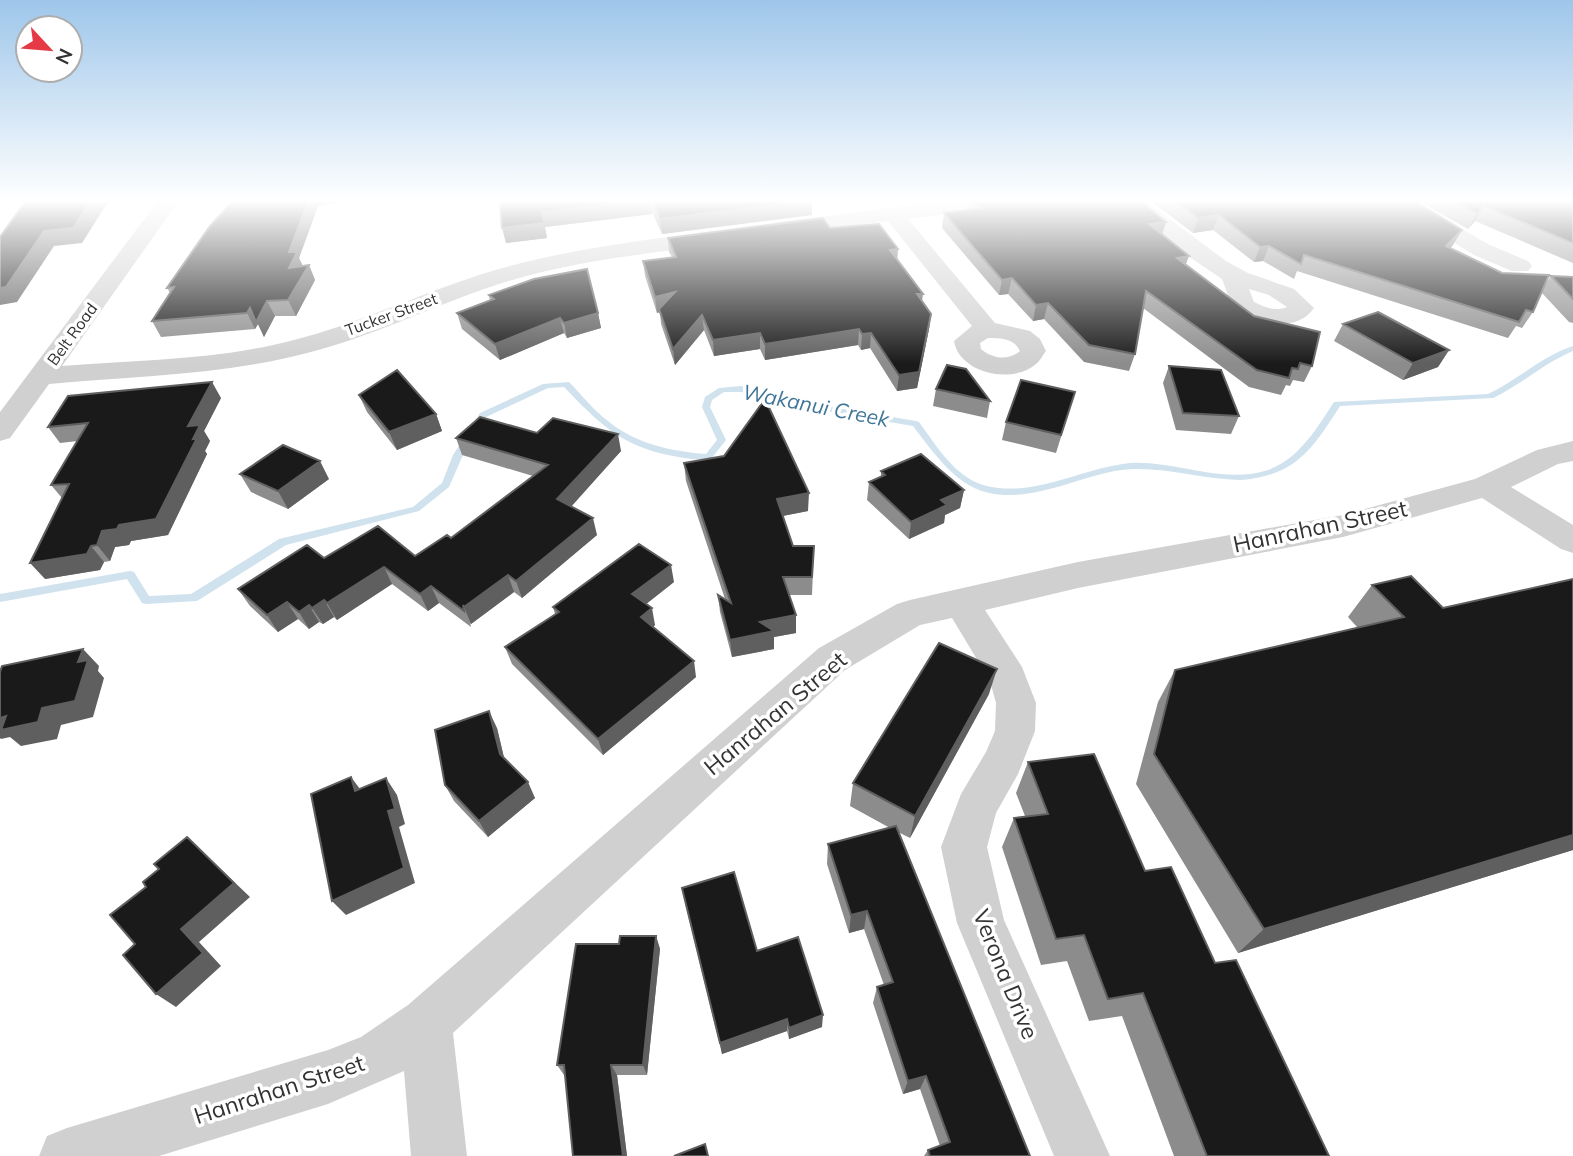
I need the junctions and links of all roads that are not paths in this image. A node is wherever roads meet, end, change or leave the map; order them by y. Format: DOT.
graph roads {
  1 [pos="129,256"];
  2 [pos="591,256"];
  3 [pos="927,256"];
  4 [pos="1206,256"];
  5 [pos="1496,256"];
  6 [pos="1520,266"];
  7 [pos="1232,275"];
  8 [pos="988,330"];
  9 [pos="41,376"];
  10 [pos="0,432"];
  11 [pos="1573,451"];
  12 [pos="1486,486"];
  13 [pos="1573,541"];
  14 [pos="960,601"];
  15 [pos="426,1023"];
  16 [pos="67,1156"];
  17 [pos="439,1156"];
  18 [pos="1082,1156"];
  1 -- 9 [label="street, Belt Road"];
  2 -- 9 [label="street, Tucker Street"];
  3 -- 8 [label="street"];
  4 -- 7 [label="street"];
  5 -- 6 [label="street"];
  9 -- 10 [label="street, Belt Road"];
  11 -- 12 [label="street, Hanrahan Street"];
  12 -- 13 [label="street"];
  12 -- 14 [label="street, Hanrahan Street"];
  14 -- 15 [label="street, Hanrahan Street"];
  14 -- 18 [label="street, Verona Drive"];
  15 -- 16 [label="street, Hanrahan Street"];
  15 -- 17 [label="street"];
}
